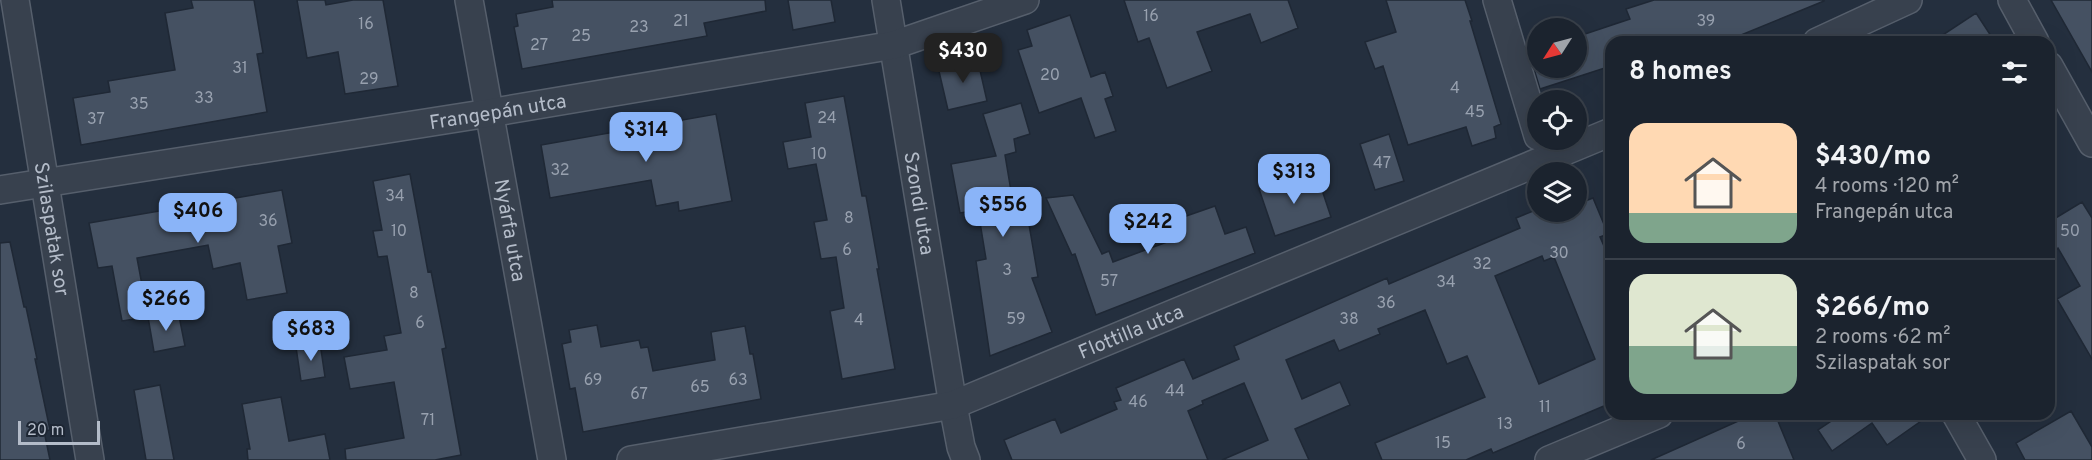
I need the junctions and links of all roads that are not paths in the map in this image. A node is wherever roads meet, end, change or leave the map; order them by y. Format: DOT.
graph roads {
  1 [pos="15,0"];
  2 [pos="469,0"];
  3 [pos="886,0"];
  4 [pos="1025,0"];
  5 [pos="1497,0"];
  6 [pos="1908,0"];
  7 [pos="2012,0"];
  8 [pos="1830,36"];
  9 [pos="2032,36"];
  10 [pos="894,45"];
  11 [pos="2055,77"];
  12 [pos="1527,101"];
  13 [pos="489,113"];
  14 [pos="1605,133"];
  15 [pos="1587,136"];
  16 [pos="2092,143"];
  17 [pos="1529,150"];
  18 [pos="44,184"];
  19 [pos="0,190"];
  20 [pos="953,405"];
  21 [pos="1645,420"];
  22 [pos="1959,420"];
  23 [pos="90,460"];
  24 [pos="552,460"];
  25 [pos="632,460"];
  26 [pos="966,460"];
  27 [pos="1549,460"];
  28 [pos="1982,460"];
  1 -- 18 [label="street, Szilaspatak sor"];
  2 -- 13 [label="street, Nyárfa utca"];
  3 -- 10 [label="street, Szondi utca"];
  4 -- 10 [label="street, Frangepán utca"];
  5 -- 12 [label="street"];
  6 -- 8 [label="street"];
  7 -- 9 [label="street"];
  10 -- 13 [label="street, Frangepán utca"];
  10 -- 20 [label="street, Szondi utca"];
  11 -- 16 [label="street"];
  13 -- 18 [label="street, Frangepán utca"];
  13 -- 24 [label="street, Nyárfa utca"];
  14 -- 15 [label="street, Flottilla utca"];
  17 -- 20 [label="street, Flottilla utca"];
  18 -- 19 [label="street, Frangepán utca"];
  18 -- 23 [label="street, Szilaspatak sor"];
  20 -- 25 [label="street, Flottilla utca"];
  20 -- 26 [label="street, Szondi utca"];
  21 -- 27 [label="street"];
  22 -- 28 [label="street"];
}
